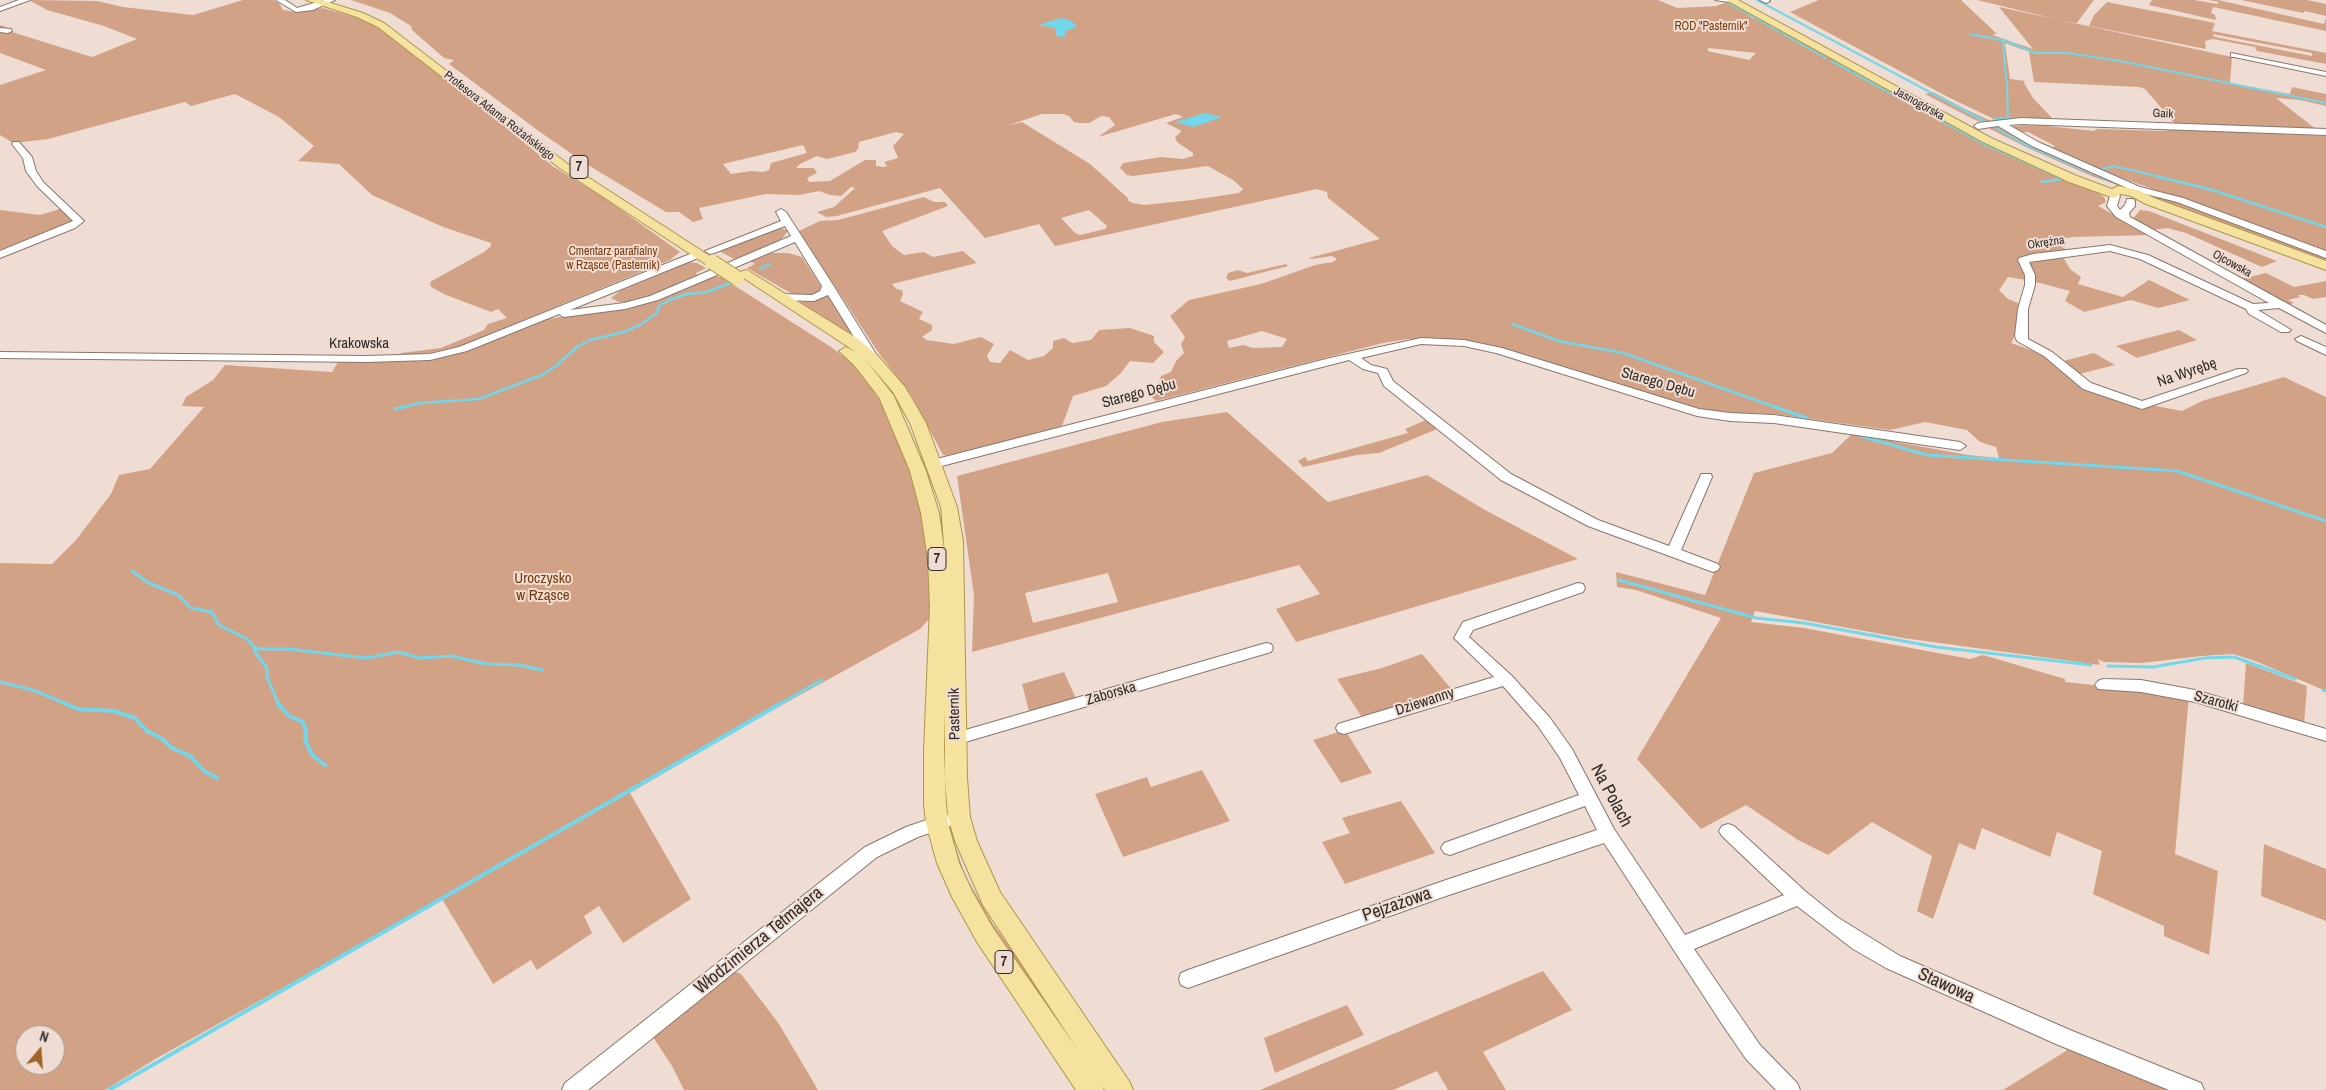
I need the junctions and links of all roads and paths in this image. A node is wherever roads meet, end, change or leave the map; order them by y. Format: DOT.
graph roads {
  1 [pos="26,0"];
  2 [pos="280,0"];
  3 [pos="1719,0"];
  4 [pos="1731,0"];
  5 [pos="1747,0"];
  6 [pos="329,1"];
  7 [pos="18,2"];
  8 [pos="0,8"];
  9 [pos="2234,55"];
  10 [pos="1852,57"];
  11 [pos="1837,59"];
  12 [pos="2326,74"];
  13 [pos="1999,123"];
  14 [pos="1978,126"];
  15 [pos="2326,132"];
  16 [pos="16,144"];
  17 [pos="2129,195"];
  18 [pos="781,212"];
  19 [pos="2126,219"];
  20 [pos="787,222"];
  21 [pos="797,237"];
  22 [pos="765,252"];
  23 [pos="0,255"];
  24 [pos="2326,255"];
  25 [pos="711,257"];
  26 [pos="808,257"];
  27 [pos="2326,266"];
  28 [pos="2326,272"];
  29 [pos="742,276"];
  30 [pos="828,285"];
  31 [pos="780,297"];
  32 [pos="592,298"];
  33 [pos="2281,305"];
  34 [pos="622,306"];
  35 [pos="2251,307"];
  36 [pos="605,309"];
  37 [pos="543,317"];
  38 [pos="2285,330"];
  39 [pos="2326,330"];
  40 [pos="835,336"];
  41 [pos="2301,339"];
  42 [pos="2326,352"];
  43 [pos="0,355"];
  44 [pos="1351,356"];
  45 [pos="874,359"];
  46 [pos="2242,371"];
  47 [pos="2142,404"];
  48 [pos="1960,446"];
  49 [pos="934,464"];
  50 [pos="1706,477"];
  51 [pos="932,485"];
  52 [pos="1673,552"];
  53 [pos="1713,567"];
  54 [pos="1578,588"];
  55 [pos="1266,648"];
  56 [pos="1506,678"];
  57 [pos="2103,685"];
  58 [pos="1344,728"];
  59 [pos="2326,735"];
  60 [pos="955,739"];
  61 [pos="1588,798"];
  62 [pos="948,820"];
  63 [pos="1728,831"];
  64 [pos="1608,834"];
  65 [pos="1450,848"];
  66 [pos="1799,897"];
  67 [pos="1682,945"];
  68 [pos="1188,979"];
  69 [pos="572,1090"];
  70 [pos="1091,1090"];
  71 [pos="1120,1090"];
  72 [pos="1790,1090"];
  73 [pos="2194,1090"];
  1 -- 7 [label="street"];
  2 -- 6 [label="street"];
  3 -- 4 [label="street"];
  4 -- 11 [label="main road, Jasnogórska"];
  5 -- 10 [label="main road, Jasnogórska"];
  6 -- 25 [label="main road, Profesora Adama Rożańskiego / 7"];
  7 -- 8 [label="street"];
  9 -- 12 [label="street"];
  10 -- 11 [label="main road"];
  10 -- 14 [label="main road, Jasnogórska"];
  11 -- 17 [label="main road, Jasnogórska"];
  13 -- 14 [label="street, Gaik"];
  13 -- 15 [label="street, Gaik"];
  13 -- 17 [label="street"];
  14 -- 17 [label="main road, Jasnogórska"];
  16 -- 23 [label="street"];
  17 -- 19 [label="street"];
  17 -- 19 [label="street, Ojcowska"];
  17 -- 24 [label="street"];
  17 -- 27 [label="main road, Jasnogórska"];
  17 -- 28 [label="main road, Jasnogórska"];
  18 -- 20 [label="street"];
  19 -- 33 [label="street, Ojcowska"];
  20 -- 21 [label="street"];
  20 -- 25 [label="street"];
  21 -- 22 [label="street"];
  21 -- 26 [label="street"];
  22 -- 26 [label="street"];
  22 -- 34 [label="street"];
  25 -- 29 [label="main road, Profesora Adama Rożańskiego / 7, bridge"];
  25 -- 32 [label="street, Krakowska"];
  26 -- 30 [label="street"];
  29 -- 31 [label="main road, Profesora Adama Rożańskiego / 7"];
  29 -- 40 [label="main road, Profesora Adama Rożańskiego / 7"];
  30 -- 31 [label="street"];
  30 -- 45 [label="street"];
  31 -- 40 [label="main road, Profesora Adama Rożańskiego / 7"];
  32 -- 34 [label="street"];
  32 -- 36 [label="street"];
  32 -- 37 [label="street, Krakowska"];
  33 -- 35 [label="street, Okrężna"];
  33 -- 39 [label="street, Ojcowska"];
  34 -- 36 [label="street"];
  35 -- 38 [label="street, Okrężna"];
  35 -- 47 [label="street, Okrężna"];
  36 -- 37 [label="street"];
  37 -- 43 [label="street, Krakowska"];
  40 -- 45 [label="main road, Pasternik / 7"];
  40 -- 51 [label="main road, Pasternik / 7"];
  41 -- 42 [label="street"];
  44 -- 48 [label="street, Starego Dębu"];
  44 -- 49 [label="street, Starego Dębu"];
  44 -- 52 [label="street"];
  45 -- 49 [label="main road, Pasternik / 7"];
  46 -- 47 [label="street, Na Wyrębę"];
  49 -- 51 [label="main road, Pasternik / 7"];
  50 -- 52 [label="street"];
  51 -- 60 [label="main road, Pasternik / 7"];
  51 -- 62 [label="main road, Pasternik / 7"];
  52 -- 53 [label="street"];
  54 -- 56 [label="street, Na Polach"];
  55 -- 60 [label="street, Zaborska"];
  56 -- 58 [label="street, Dziewanny"];
  56 -- 61 [label="street, Na Polach"];
  57 -- 59 [label="street, Szarotki"];
  60 -- 62 [label="main road, Pasternik / 7"];
  61 -- 64 [label="street, Na Polach"];
  61 -- 65 [label="street"];
  62 -- 69 [label="street, Włodzimierza Tetmajera"];
  62 -- 70 [label="main road, Pasternik / 7"];
  62 -- 71 [label="main road, Pasternik / 7"];
  63 -- 66 [label="street, Stawowa"];
  64 -- 67 [label="street, Na Polach"];
  64 -- 68 [label="street, Pejzażowa"];
  66 -- 67 [label="street"];
  66 -- 73 [label="street, Stawowa"];
  67 -- 72 [label="street, Na Polach"];
}
